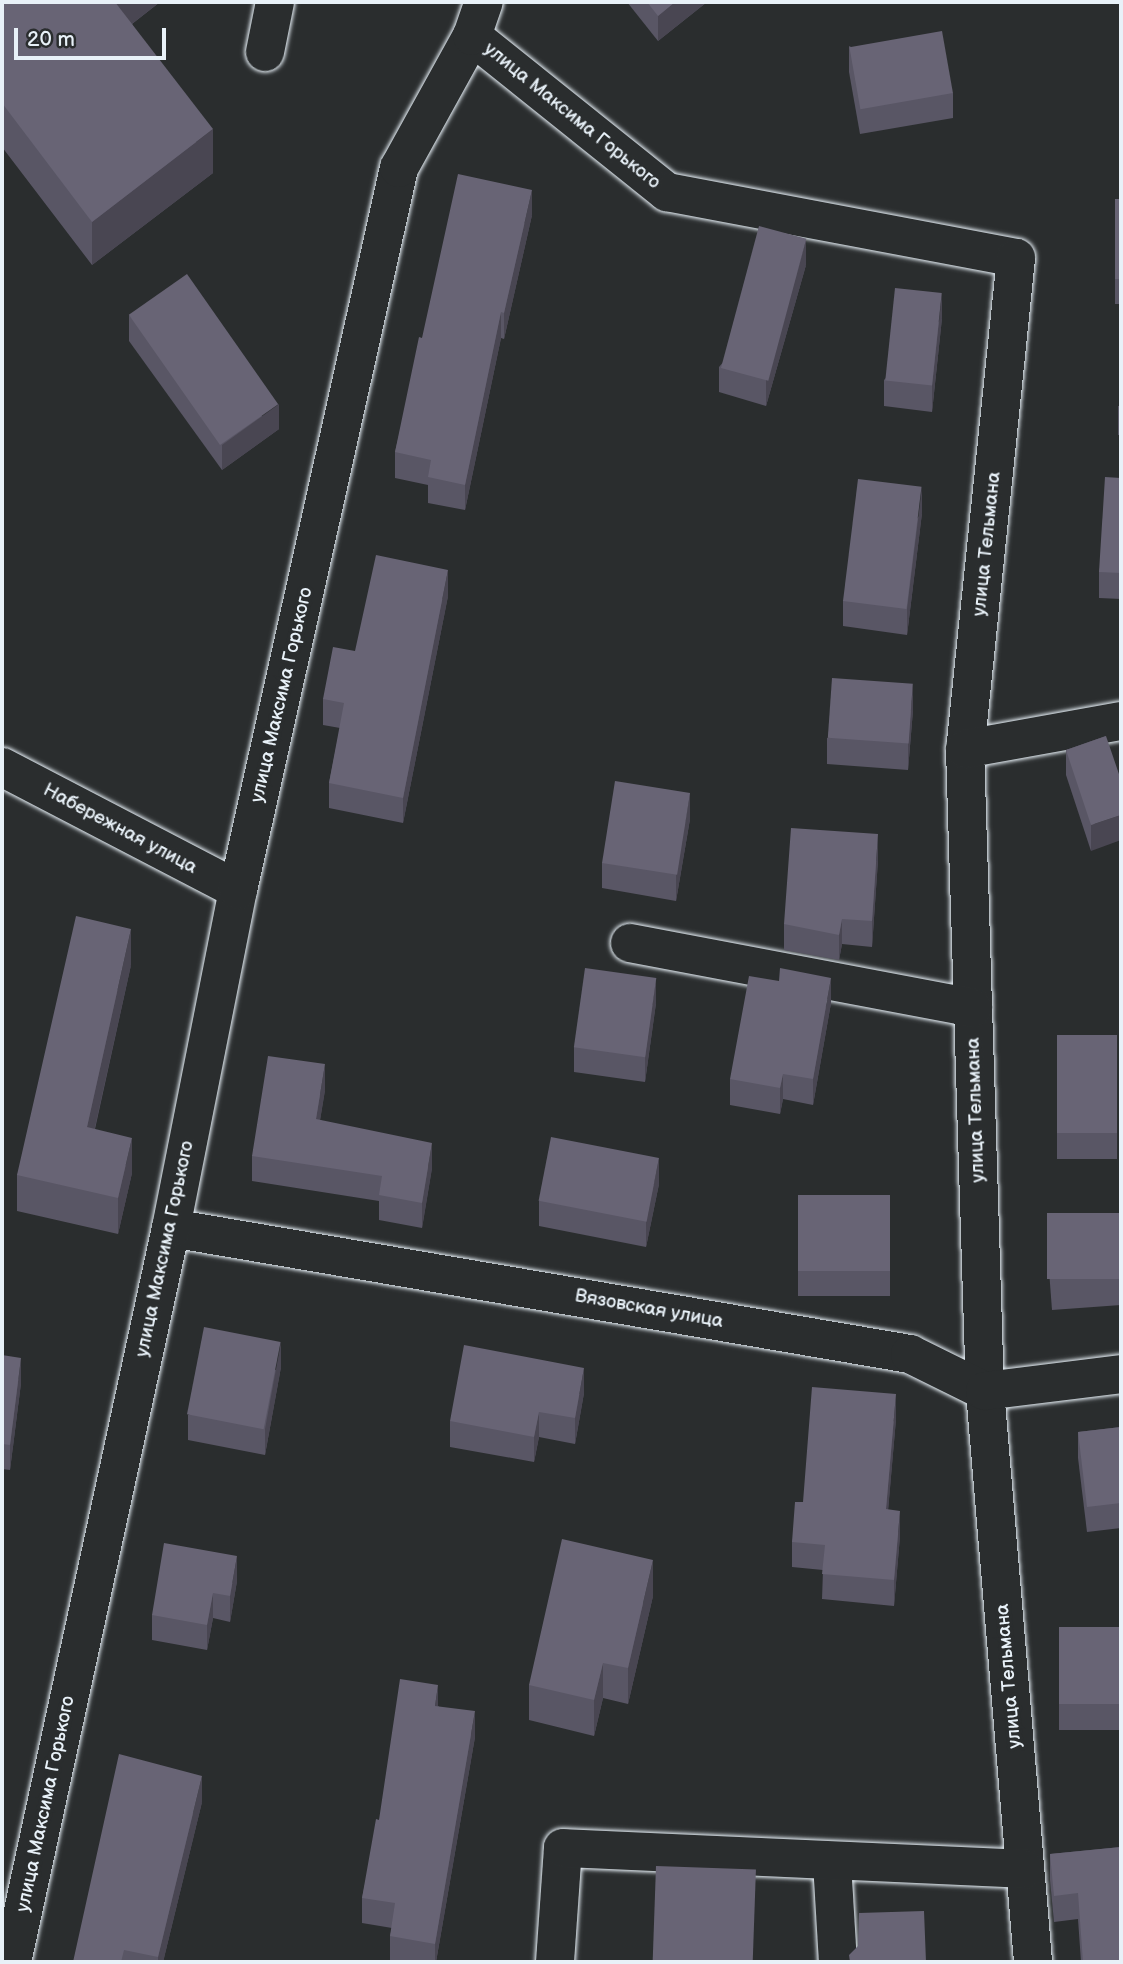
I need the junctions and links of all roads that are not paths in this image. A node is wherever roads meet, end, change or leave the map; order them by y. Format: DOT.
graph roads {
  1 [pos="275,2"];
  2 [pos="478,19"];
  3 [pos="265,52"];
  4 [pos="1016,258"];
  5 [pos="1121,721"];
  6 [pos="965,749"];
  7 [pos="2,767"];
  8 [pos="238,890"];
  9 [pos="630,943"];
  10 [pos="973,1008"];
  11 [pos="171,1228"];
  12 [pos="1121,1374"];
  13 [pos="985,1391"];
  14 [pos="832,1862"];
  15 [pos="1025,1869"];
  16 [pos="12,1962"];
  17 [pos="555,1962"];
  18 [pos="838,1962"];
  19 [pos="1033,1962"];
  1 -- 3 [label="street"];
  2 -- 4 [label="street, улица Максима Горького"];
  2 -- 8 [label="street, улица Максима Горького"];
  4 -- 6 [label="street, улица Тельмана"];
  5 -- 6 [label="street"];
  6 -- 10 [label="street, улица Тельмана"];
  7 -- 8 [label="street, Набережная улица"];
  8 -- 11 [label="street, улица Максима Горького"];
  9 -- 10 [label="street"];
  10 -- 13 [label="street, улица Тельмана"];
  11 -- 13 [label="street, Вязовская улица"];
  11 -- 16 [label="street, улица Максима Горького"];
  12 -- 13 [label="street"];
  13 -- 15 [label="street, улица Тельмана"];
  14 -- 15 [label="street"];
  14 -- 17 [label="street"];
  14 -- 18 [label="street"];
  15 -- 19 [label="street, улица Тельмана"];
}
